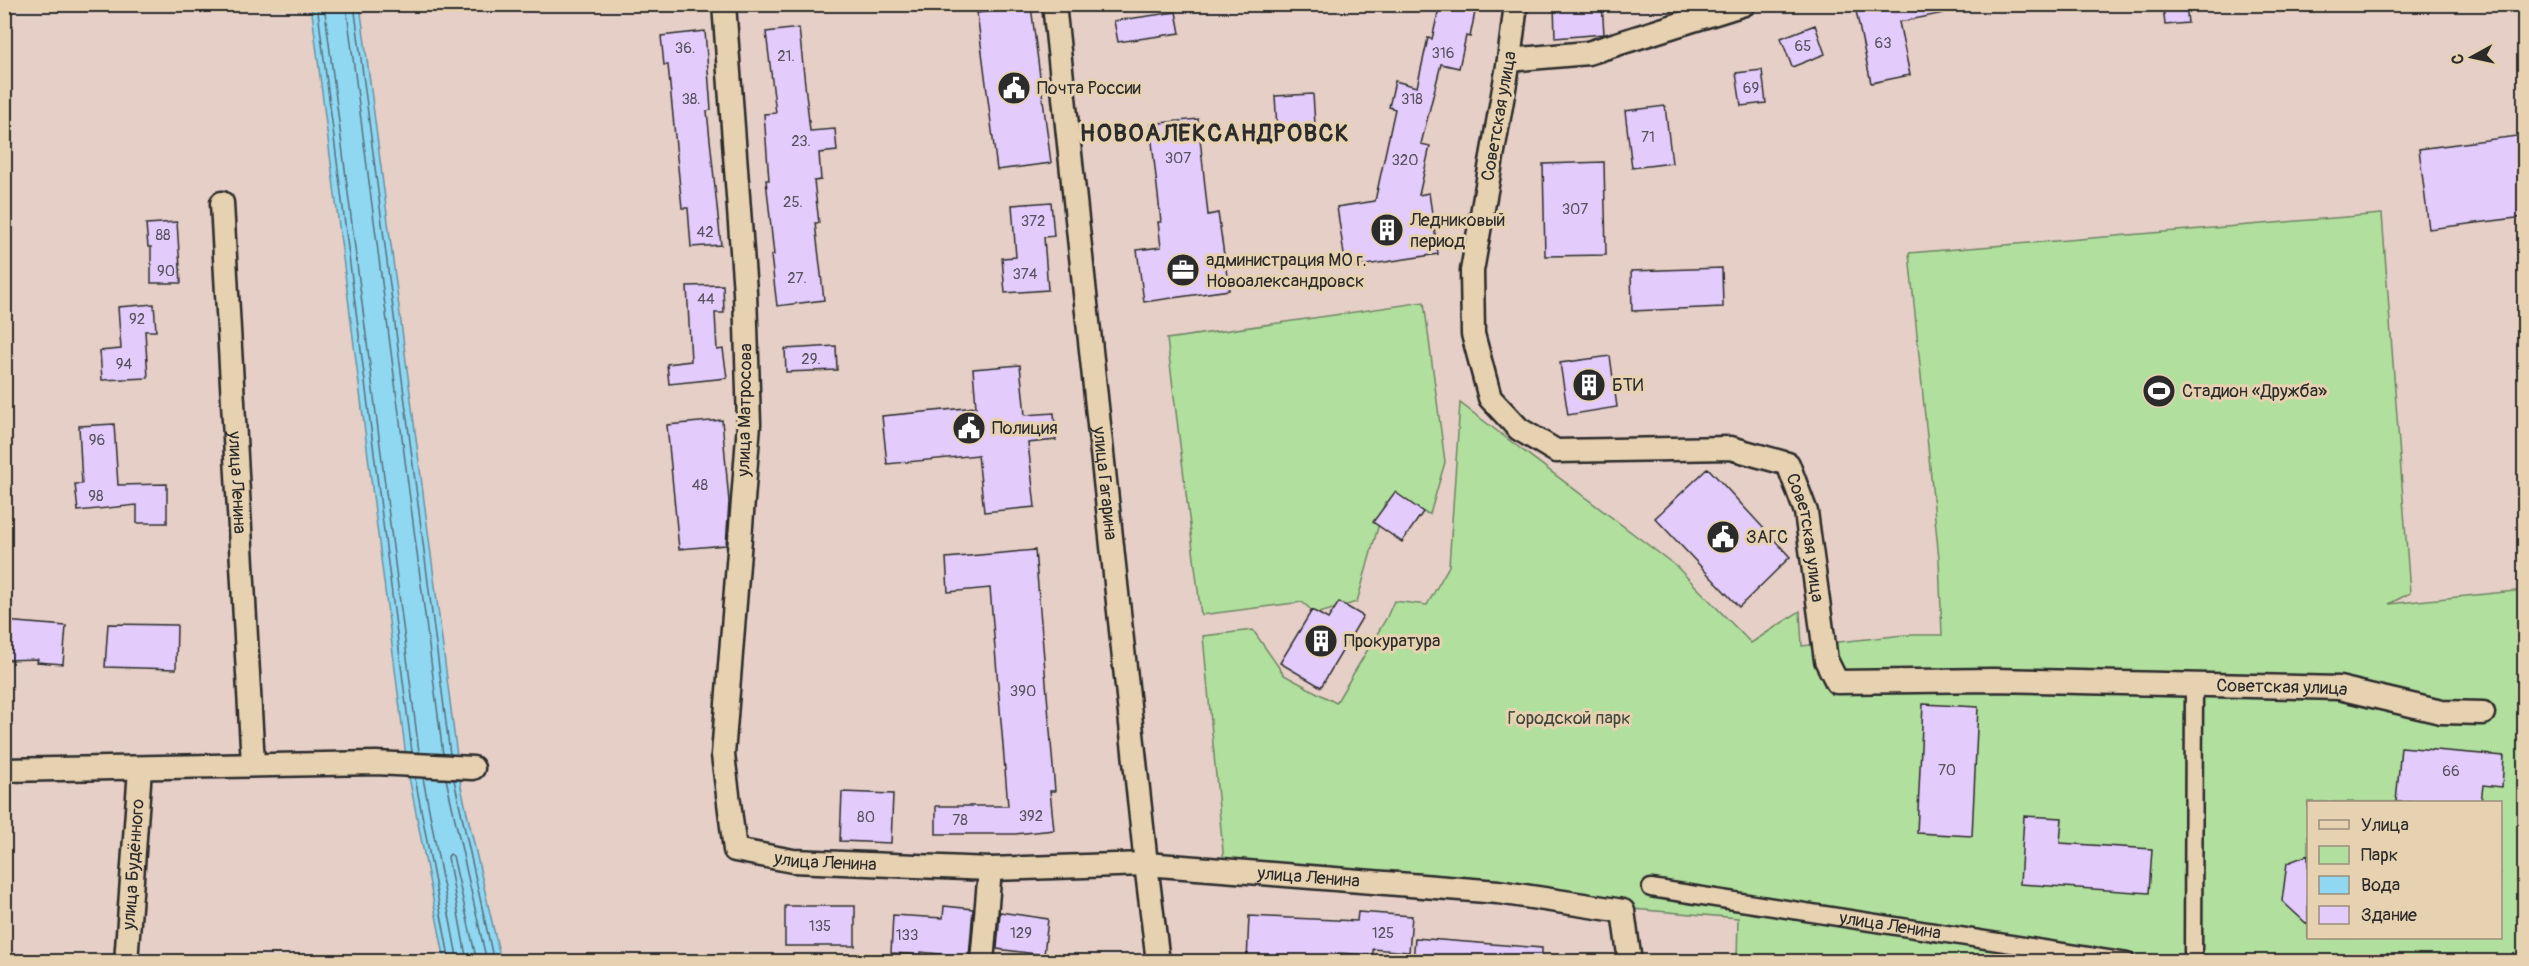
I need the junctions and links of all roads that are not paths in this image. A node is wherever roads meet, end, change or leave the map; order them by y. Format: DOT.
graph roads {
  1 [pos="724,4"];
  2 [pos="1054,4"];
  3 [pos="1516,4"];
  4 [pos="1744,4"];
  5 [pos="1509,60"];
  6 [pos="222,203"];
  7 [pos="2194,684"];
  8 [pos="2483,713"];
  9 [pos="253,764"];
  10 [pos="473,768"];
  11 [pos="140,769"];
  12 [pos="4,770"];
  13 [pos="735,850"];
  14 [pos="1146,864"];
  15 [pos="990,868"];
  16 [pos="1651,888"];
  17 [pos="126,962"];
  18 [pos="982,962"];
  19 [pos="1158,962"];
  20 [pos="1630,962"];
  21 [pos="2127,962"];
  22 [pos="2193,962"];
  1 -- 13 [label="street, улица Матросова"];
  2 -- 14 [label="street, улица Гагарина"];
  3 -- 5 [label="street, Советская улица"];
  4 -- 5 [label="street"];
  5 -- 7 [label="street, Советская улица"];
  6 -- 9 [label="street, улица Ленина"];
  7 -- 8 [label="street, Советская улица"];
  7 -- 22 [label="street"];
  9 -- 10 [label="street"];
  9 -- 11 [label="street"];
  11 -- 12 [label="street"];
  11 -- 17 [label="street, улица Будённого"];
  13 -- 15 [label="street, улица Ленина"];
  14 -- 15 [label="street, улица Ленина"];
  14 -- 19 [label="street, улица Гагарина"];
  14 -- 20 [label="street, улица Ленина"];
  15 -- 18 [label="street"];
  16 -- 21 [label="street, улица Ленина"];
}
